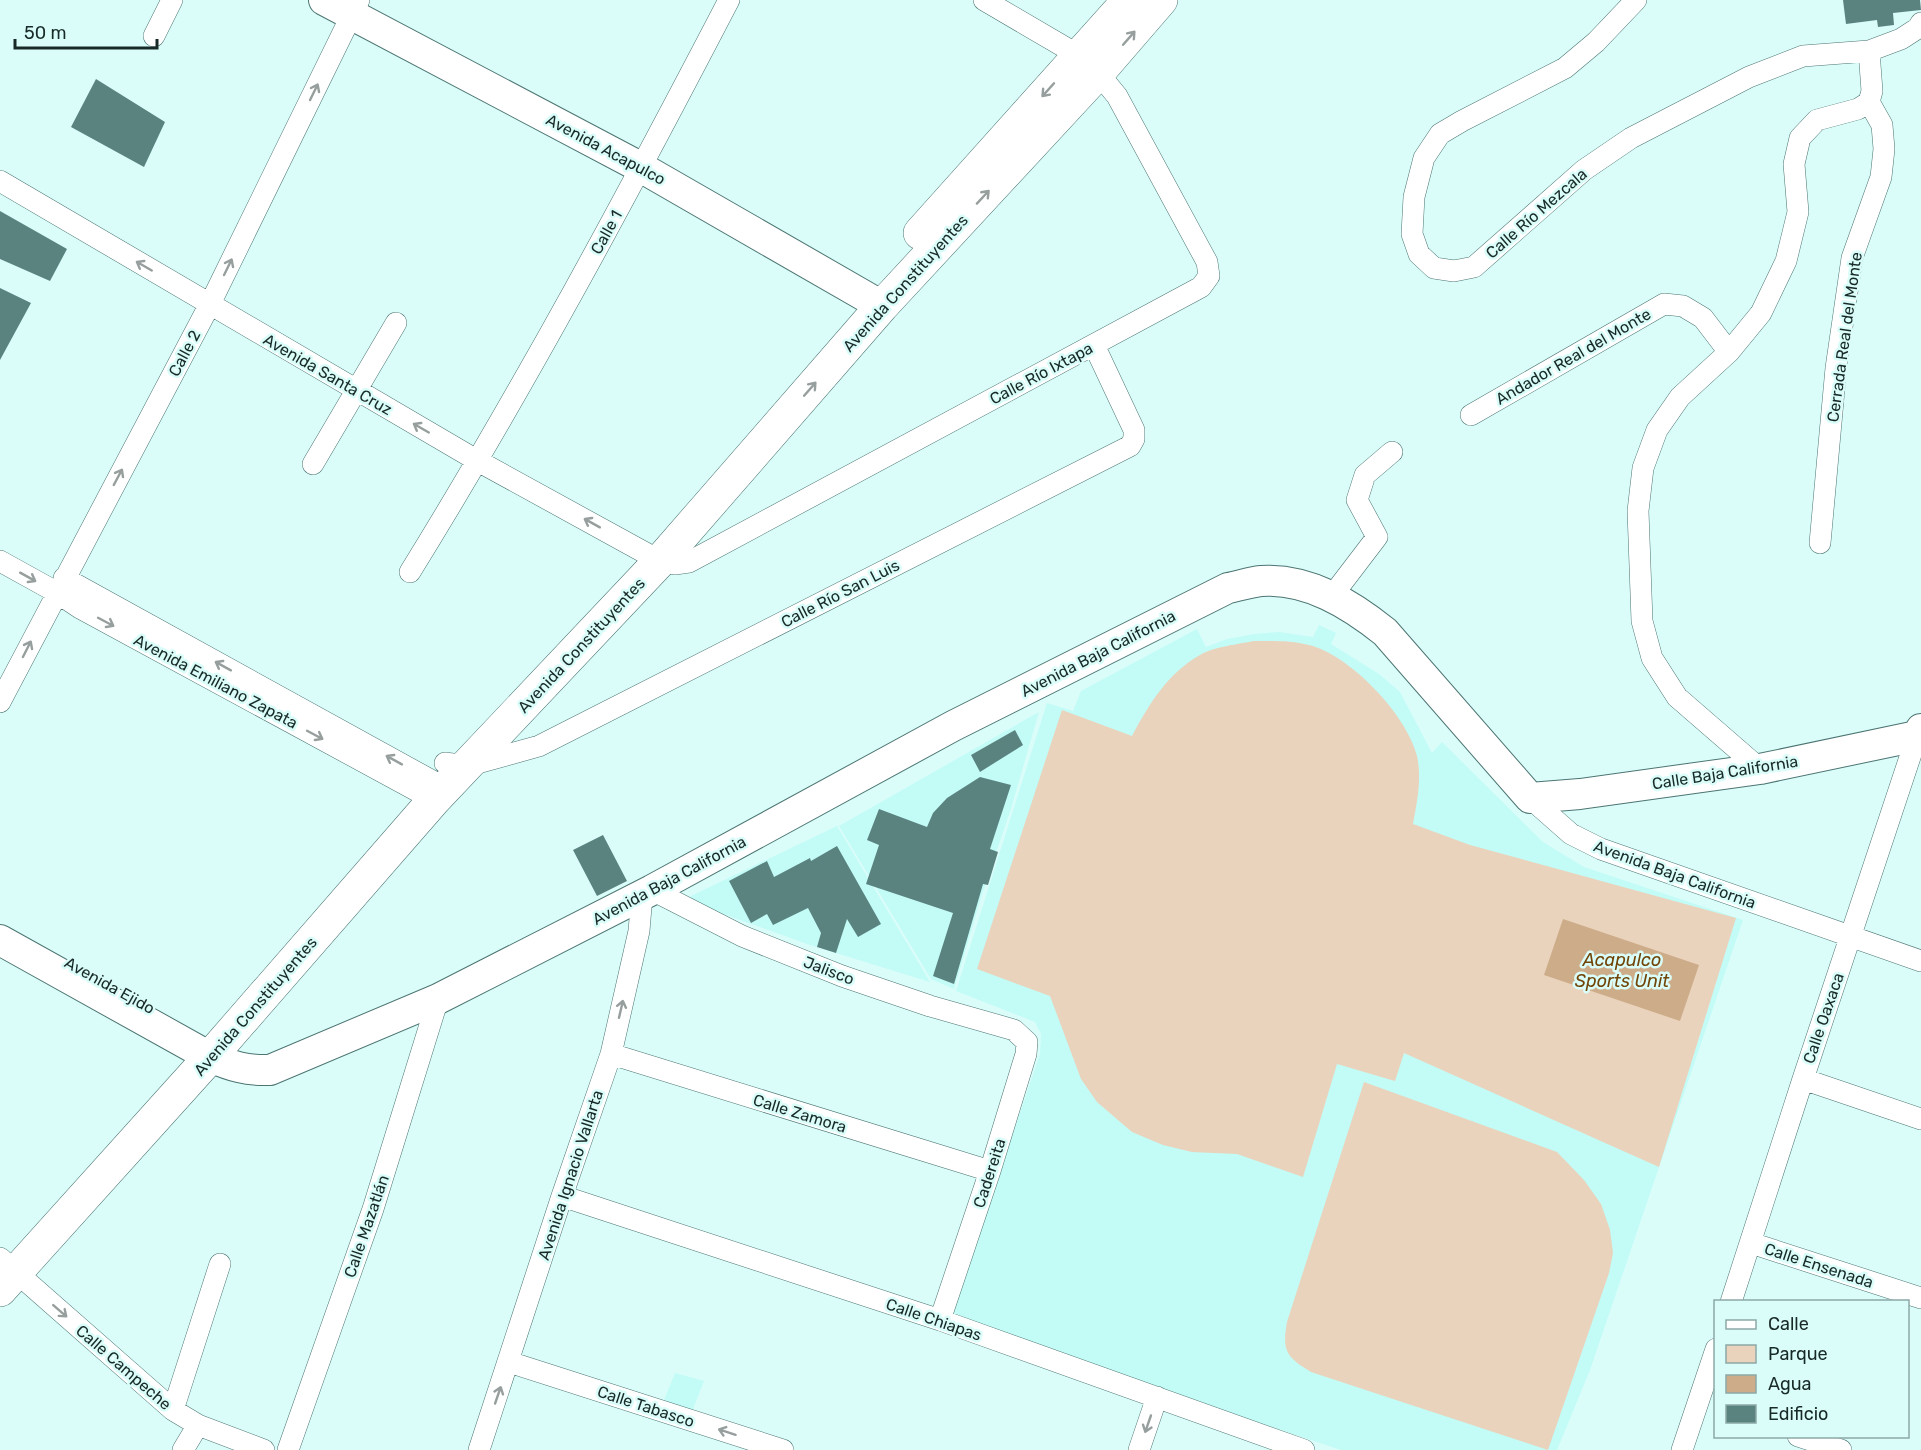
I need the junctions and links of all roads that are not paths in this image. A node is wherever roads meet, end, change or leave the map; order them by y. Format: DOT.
graph roads {
  1 [pos="172,0"];
  2 [pos="324,0"];
  3 [pos="729,0"];
  4 [pos="984,0"];
  5 [pos="1129,0"];
  6 [pos="1161,0"];
  7 [pos="1636,0"];
  8 [pos="356,7"];
  9 [pos="1921,23"];
  10 [pos="154,36"];
  11 [pos="1869,51"];
  12 [pos="1088,64"];
  13 [pos="1869,102"];
  14 [pos="642,168"];
  15 [pos="0,181"];
  16 [pos="873,301"];
  17 [pos="210,304"];
  18 [pos="396,323"];
  19 [pos="1094,345"];
  20 [pos="1729,352"];
  21 [pos="355,390"];
  22 [pos="1471,415"];
  23 [pos="1392,452"];
  24 [pos="478,461"];
  25 [pos="313,464"];
  26 [pos="1820,543"];
  27 [pos="652,556"];
  28 [pos="0,561"];
  29 [pos="410,572"];
  30 [pos="60,585"];
  31 [pos="1332,596"];
  32 [pos="0,702"];
  33 [pos="1919,733"];
  34 [pos="1760,769"];
  35 [pos="440,781"];
  36 [pos="1530,798"];
  37 [pos="647,893"];
  38 [pos="0,925"];
  39 [pos="1850,937"];
  40 [pos="0,940"];
  41 [pos="1921,961"];
  42 [pos="438,999"];
  43 [pos="1014,1030"];
  44 [pos="213,1052"];
  45 [pos="611,1054"];
  46 [pos="1803,1079"];
  47 [pos="1921,1119"];
  48 [pos="990,1171"];
  49 [pos="562,1196"];
  50 [pos="1751,1243"];
  51 [pos="220,1264"];
  52 [pos="4,1269"];
  53 [pos="1921,1298"];
  54 [pos="1732,1300"];
  55 [pos="940,1320"];
  56 [pos="1714,1361"];
  57 [pos="509,1362"];
  58 [pos="1157,1397"];
  59 [pos="1706,1407"];
  60 [pos="173,1410"];
  61 [pos="198,1425"];
  62 [pos="1801,1438"];
  63 [pos="183,1450"];
  64 [pos="264,1450"];
  65 [pos="288,1450"];
  66 [pos="479,1450"];
  67 [pos="783,1450"];
  68 [pos="1139,1450"];
  69 [pos="1304,1450"];
  70 [pos="1682,1450"];
  71 [pos="1841,1450"];
  1 -- 10 [label="street"];
  2 -- 8 [label="main road, Avenida Acapulco"];
  3 -- 14 [label="street, Calle 1"];
  4 -- 12 [label="street"];
  5 -- 12 [label="main road, Avenida Constituyentes"];
  12 -- 6 [label="main road, Avenida Constituyentes, one-way"];
  7 -- 11 [label="street, Calle Río Mezcala"];
  8 -- 14 [label="main road, Avenida Acapulco"];
  17 -- 8 [label="street, Calle 2, one-way"];
  9 -- 11 [label="street, Calle Río Mezcala"];
  11 -- 13 [label="street"];
  12 -- 16 [label="main road, Avenida Constituyentes"];
  12 -- 19 [label="street, Calle Río Ixtapa"];
  13 -- 20 [label="street"];
  13 -- 26 [label="street, Cerrada Real del Monte"];
  14 -- 16 [label="main road, Avenida Acapulco"];
  14 -- 24 [label="street, Calle 1"];
  17 -- 15 [label="street, Avenida Santa Cruz, one-way"];
  16 -- 27 [label="main road, Avenida Constituyentes"];
  17 -- 21 [label="street, Avenida Santa Cruz"];
  30 -- 17 [label="street, Calle 2, one-way"];
  18 -- 21 [label="street"];
  19 -- 27 [label="street, Calle Río Ixtapa"];
  19 -- 35 [label="street, Calle Río San Luis"];
  20 -- 22 [label="street, Andador Real del Monte"];
  20 -- 34 [label="street"];
  24 -- 21 [label="street, Avenida Santa Cruz, one-way"];
  21 -- 25 [label="street"];
  23 -- 31 [label="street"];
  27 -- 24 [label="street, Avenida Santa Cruz, one-way"];
  24 -- 29 [label="street, Calle 1"];
  27 -- 35 [label="main road, Avenida Constituyentes"];
  28 -- 30 [label="street, Avenida Emiliano Zapata, one-way"];
  32 -- 30 [label="street, Calle 2, one-way"];
  30 -- 35 [label="street, Avenida Emiliano Zapata"];
  31 -- 36 [label="main road, Avenida Baja California"];
  31 -- 37 [label="main road, Avenida Baja California"];
  33 -- 34 [label="main road, Calle Baja California"];
  33 -- 39 [label="street, Calle Oaxaca"];
  34 -- 36 [label="main road, Calle Baja California"];
  35 -- 44 [label="main road, Avenida Constituyentes"];
  36 -- 39 [label="street, Avenida Baja California"];
  37 -- 42 [label="main road, Avenida Baja California"];
  37 -- 43 [label="street, Jalisco"];
  45 -- 37 [label="street, Avenida Ignacio Vallarta, one-way"];
  38 -- 44 [label="main road, Avenida Ejido"];
  39 -- 41 [label="street, Avenida Baja California"];
  39 -- 46 [label="street, Calle Oaxaca"];
  40 -- 44 [label="main road, Avenida Ejido"];
  42 -- 44 [label="main road, Avenida Baja California"];
  42 -- 65 [label="street, Calle Mazatlán"];
  43 -- 48 [label="street, Cadereita"];
  44 -- 52 [label="main road, Avenida Constituyentes"];
  45 -- 48 [label="street, Calle Zamora"];
  45 -- 49 [label="street, Avenida Ignacio Vallarta"];
  46 -- 47 [label="street"];
  46 -- 50 [label="street, Calle Oaxaca"];
  48 -- 55 [label="street, Cadereita"];
  49 -- 55 [label="street, Calle Chiapas"];
  49 -- 57 [label="street, Avenida Ignacio Vallarta"];
  50 -- 53 [label="street, Calle Ensenada"];
  50 -- 54 [label="street, Calle Oaxaca"];
  51 -- 60 [label="street"];
  52 -- 60 [label="street, Calle Campeche, one-way"];
  55 -- 58 [label="street, Calle Chiapas"];
  56 -- 59 [label="street"];
  66 -- 57 [label="street, Avenida Ignacio Vallarta, one-way"];
  67 -- 57 [label="street, Calle Tabasco, one-way"];
  58 -- 68 [label="street, one-way"];
  58 -- 69 [label="street, Calle Chiapas"];
  59 -- 70 [label="street"];
  60 -- 61 [label="street, Calle Campeche"];
  61 -- 63 [label="street"];
  61 -- 64 [label="street, Calle Campeche"];
  62 -- 71 [label="street"];
}
